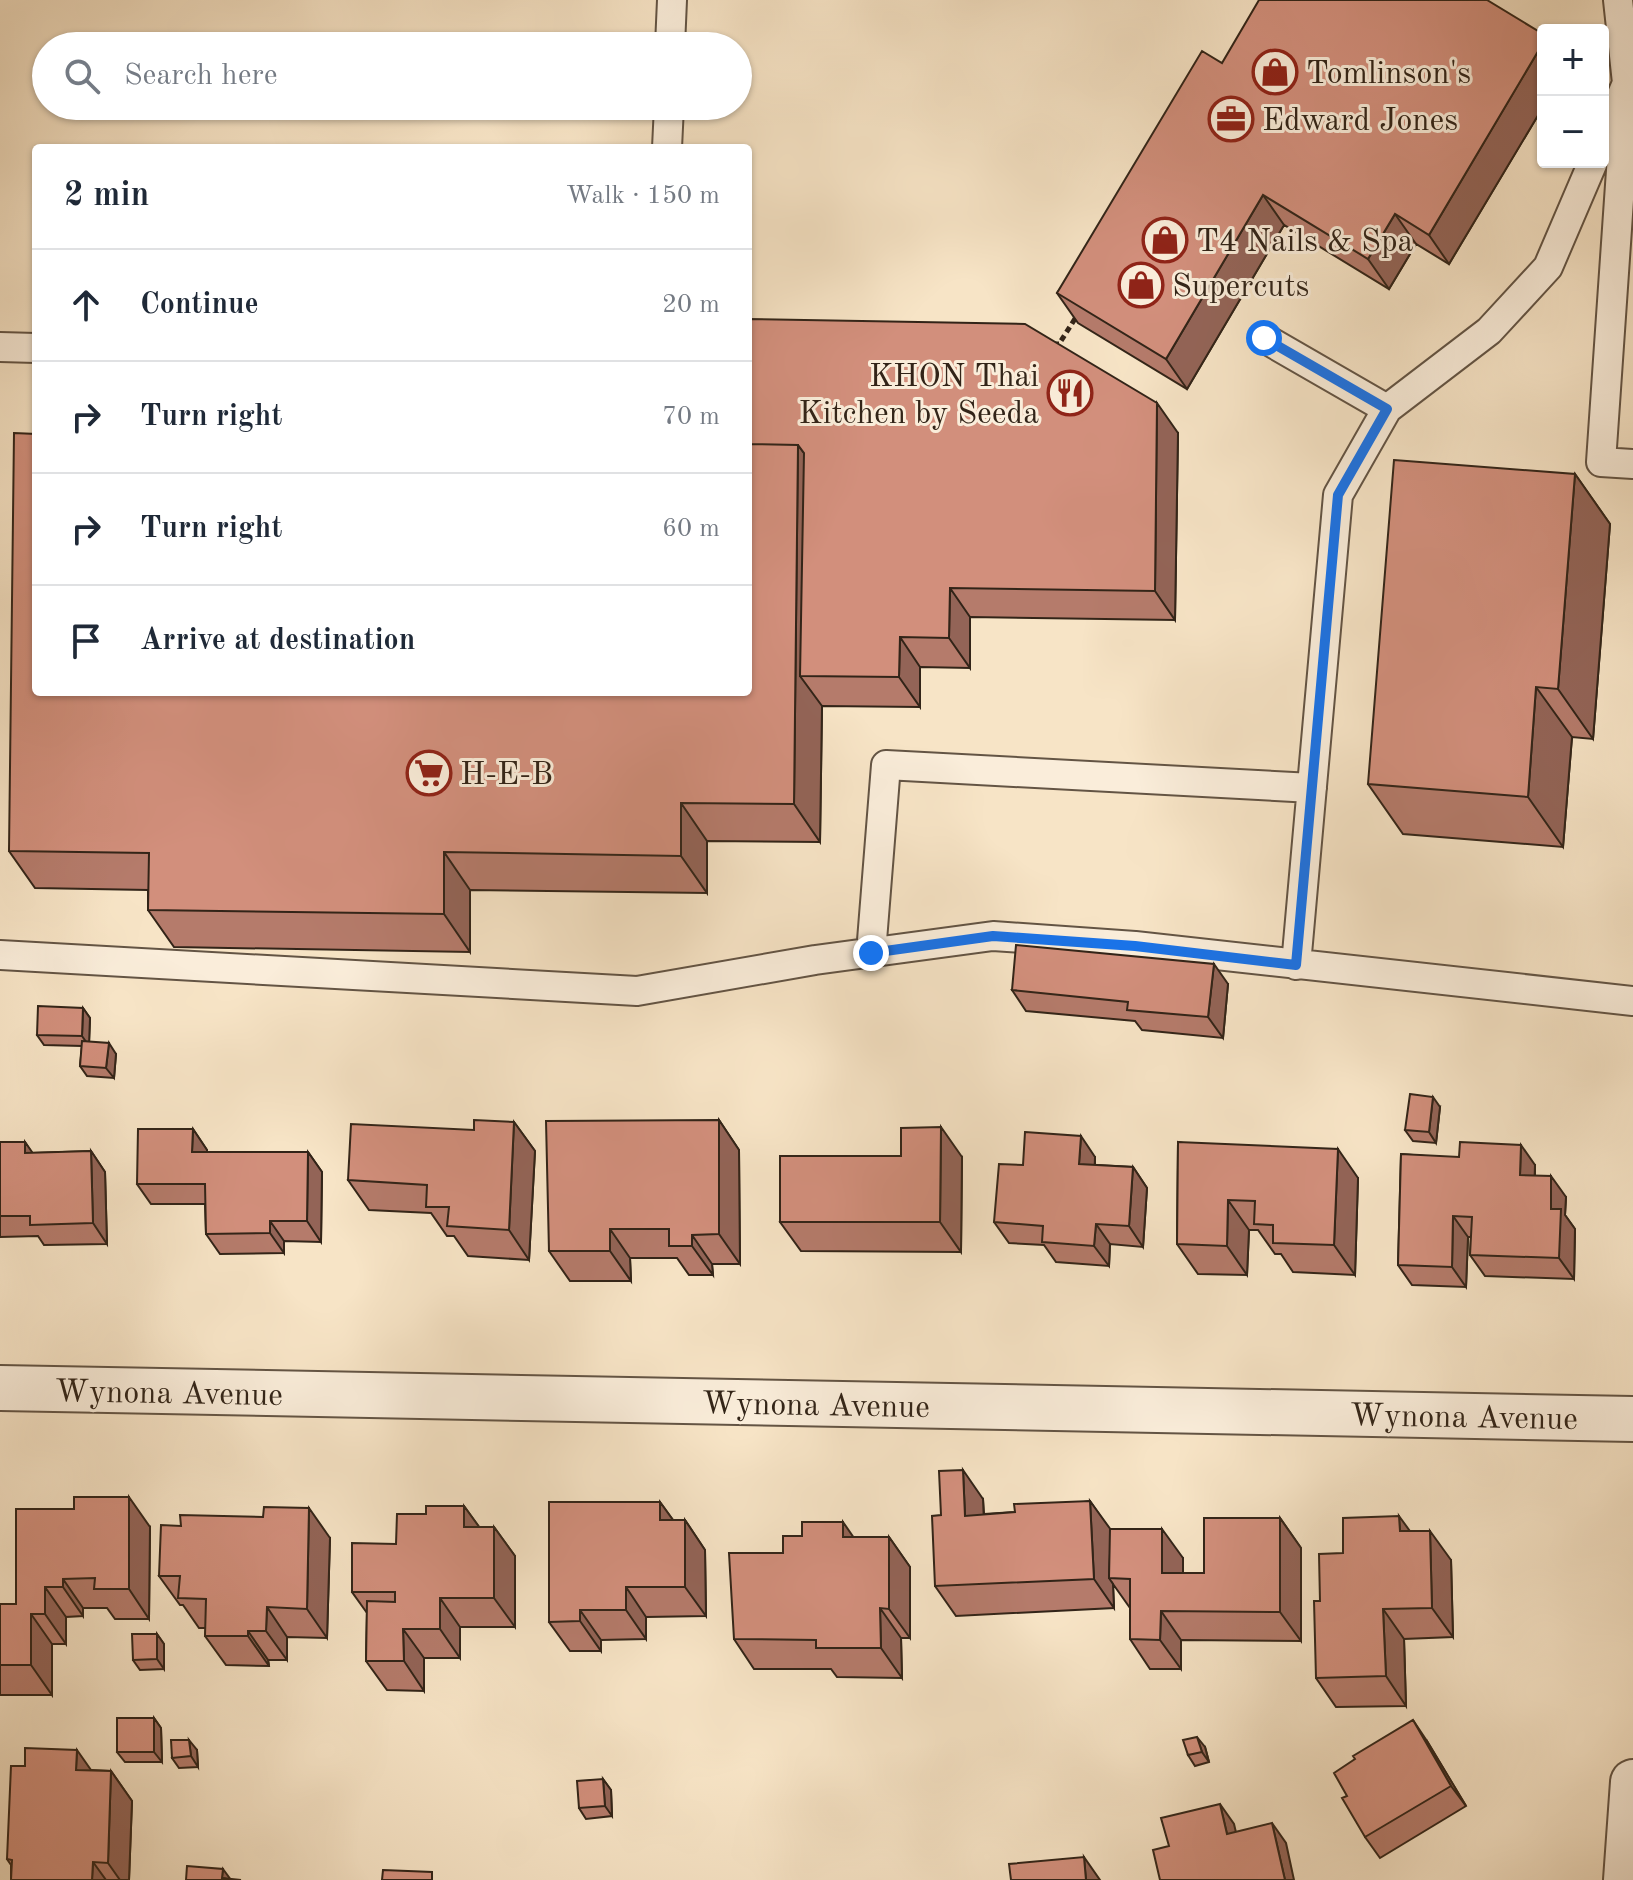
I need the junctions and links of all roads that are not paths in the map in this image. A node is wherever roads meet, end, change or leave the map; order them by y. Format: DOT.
graph roads {
  1 [pos="672,0"];
  2 [pos="1618,0"];
  3 [pos="671,32"];
  4 [pos="1627,83"];
  5 [pos="668,120"];
  6 [pos="1609,125"];
  7 [pos="667,144"];
  8 [pos="1590,168"];
  9 [pos="1264,338"];
  10 [pos="0,347"];
  11 [pos="32,348"];
  12 [pos="1387,409"];
  13 [pos="1633,464"];
  14 [pos="1312,788"];
  15 [pos="871,953"];
  16 [pos="0,955"];
  17 [pos="1296,965"];
  18 [pos="1633,1001"];
  19 [pos="0,1388"];
  20 [pos="1633,1419"];
  21 [pos="1633,1782"];
  22 [pos="1626,1880"];
  1 -- 3 [label="lane"];
  2 -- 4 [label="lane"];
  4 -- 6 [label="lane"];
  4 -- 13 [label="lane"];
  5 -- 7 [label="lane"];
  8 -- 12 [label="lane"];
  9 -- 12 [label="lane"];
  10 -- 11 [label="lane"];
  12 -- 14 [label="lane"];
  14 -- 15 [label="lane"];
  14 -- 17 [label="lane"];
  15 -- 16 [label="lane"];
  15 -- 17 [label="lane"];
  17 -- 18 [label="lane"];
  19 -- 20 [label="street, Wynona Avenue"];
  21 -- 22 [label="street"];
}
